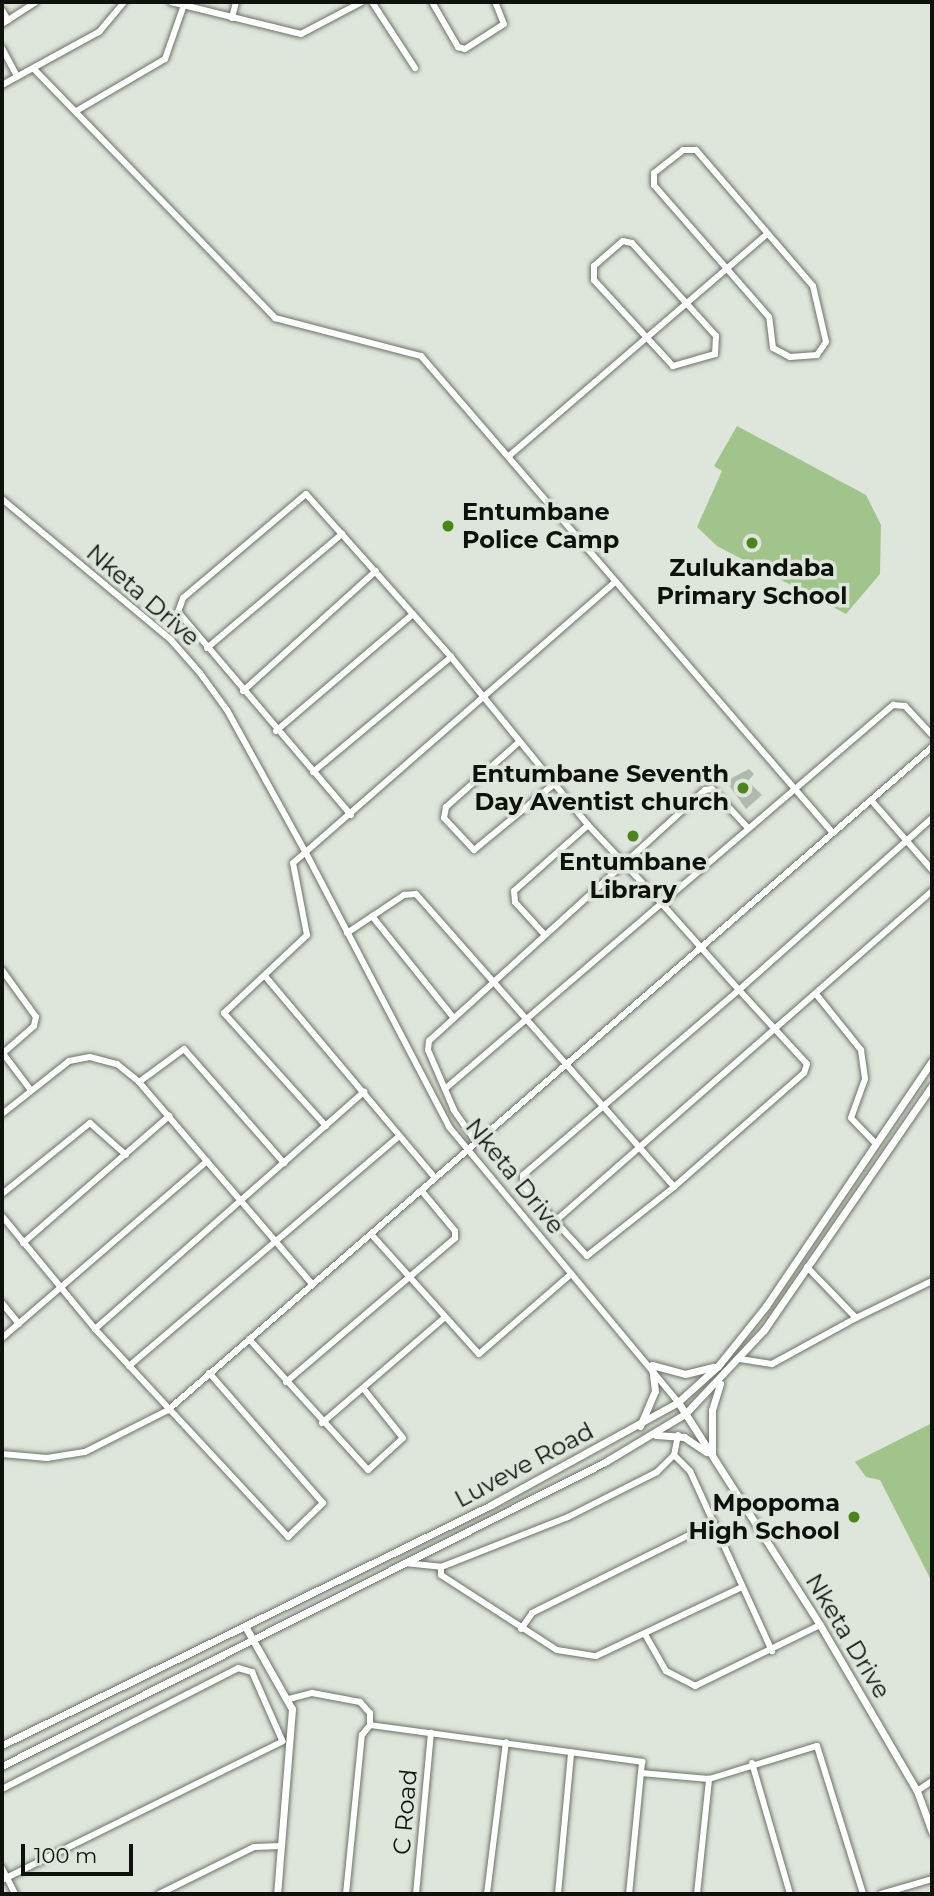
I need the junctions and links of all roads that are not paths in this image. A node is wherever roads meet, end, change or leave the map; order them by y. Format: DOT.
graph roads {
  1 [pos="36,2"];
  2 [pos="124,2"];
  3 [pos="171,2"];
  4 [pos="236,2"];
  5 [pos="362,2"];
  6 [pos="372,2"];
  7 [pos="432,2"];
  8 [pos="495,2"];
  9 [pos="185,4"];
  10 [pos="2,10"];
  11 [pos="232,18"];
  12 [pos="5,22"];
  13 [pos="2,48"];
  14 [pos="415,68"];
  15 [pos="34,69"];
  16 [pos="17,76"];
  17 [pos="2,85"];
  18 [pos="78,110"];
  19 [pos="767,234"];
  20 [pos="725,269"];
  21 [pos="684,301"];
  22 [pos="644,337"];
  23 [pos="509,456"];
  24 [pos="2,499"];
  25 [pos="342,534"];
  26 [pos="376,571"];
  27 [pos="615,582"];
  28 [pos="413,614"];
  29 [pos="207,648"];
  30 [pos="451,657"];
  31 [pos="243,691"];
  32 [pos="482,695"];
  33 [pos="276,731"];
  34 [pos="932,735"];
  35 [pos="519,742"];
  36 [pos="932,747"];
  37 [pos="313,772"];
  38 [pos="554,784"];
  39 [pos="792,790"];
  40 [pos="871,800"];
  41 [pos="351,815"];
  42 [pos="932,818"];
  43 [pos="589,825"];
  44 [pos="748,828"];
  45 [pos="832,832"];
  46 [pos="908,841"];
  47 [pos="306,853"];
  48 [pos="626,865"];
  49 [pos="932,870"];
  50 [pos="932,891"];
  51 [pos="663,905"];
  52 [pos="372,916"];
  53 [pos="347,933"];
  54 [pos="544,934"];
  55 [pos="701,946"];
  56 [pos="2,970"];
  57 [pos="265,976"];
  58 [pos="495,980"];
  59 [pos="739,990"];
  60 [pos="816,994"];
  61 [pos="453,1017"];
  62 [pos="531,1020"];
  63 [pos="775,1030"];
  64 [pos="2,1052"];
  65 [pos="932,1061"];
  66 [pos="566,1064"];
  67 [pos="139,1082"];
  68 [pos="932,1086"];
  69 [pos="446,1088"];
  70 [pos="30,1089"];
  71 [pos="364,1092"];
  72 [pos="603,1106"];
  73 [pos="2,1114"];
  74 [pos="169,1116"];
  75 [pos="326,1126"];
  76 [pos="399,1136"];
  77 [pos="476,1142"];
  78 [pos="876,1144"];
  79 [pos="638,1147"];
  80 [pos="466,1151"];
  81 [pos="126,1154"];
  82 [pos="207,1161"];
  83 [pos="284,1164"];
  84 [pos="435,1178"];
  85 [pos="674,1187"];
  86 [pos="421,1190"];
  87 [pos="2,1194"];
  88 [pos="242,1200"];
  89 [pos="2,1216"];
  90 [pos="553,1223"];
  91 [pos="371,1234"];
  92 [pos="276,1240"];
  93 [pos="23,1243"];
  94 [pos="807,1268"];
  95 [pos="571,1274"];
  96 [pos="409,1278"];
  97 [pos="932,1282"];
  98 [pos="311,1283"];
  99 [pos="60,1288"];
  100 [pos="2,1303"];
  101 [pos="444,1318"];
  102 [pos="856,1318"];
  103 [pos="19,1324"];
  104 [pos="95,1329"];
  105 [pos="2,1338"];
  106 [pos="249,1339"];
  107 [pos="740,1359"];
  108 [pos="652,1365"];
  109 [pos="129,1366"];
  110 [pos="718,1366"];
  111 [pos="209,1373"];
  112 [pos="286,1382"];
  113 [pos="720,1382"];
  114 [pos="363,1388"];
  115 [pos="678,1402"];
  116 [pos="168,1410"];
  117 [pos="685,1414"];
  118 [pos="322,1423"];
  119 [pos="640,1426"];
  120 [pos="655,1435"];
  121 [pos="678,1436"];
  122 [pos="2,1454"];
  123 [pos="674,1455"];
  124 [pos="712,1457"];
  125 [pos="713,1523"];
  126 [pos="405,1563"];
  127 [pos="441,1567"];
  128 [pos="743,1587"];
  129 [pos="820,1625"];
  130 [pos="245,1626"];
  131 [pos="521,1629"];
  132 [pos="646,1636"];
  133 [pos="253,1639"];
  134 [pos="772,1651"];
  135 [pos="289,1699"];
  136 [pos="370,1725"];
  137 [pos="431,1733"];
  138 [pos="282,1740"];
  139 [pos="506,1742"];
  140 [pos="292,1744"];
  141 [pos="2,1745"];
  142 [pos="570,1753"];
  143 [pos="752,1763"];
  144 [pos="2,1766"];
  145 [pos="641,1773"];
  146 [pos="709,1779"];
  147 [pos="932,1781"];
  148 [pos="2,1789"];
  149 [pos="916,1791"];
  150 [pos="932,1832"];
  151 [pos="281,1846"];
  152 [pos="2,1868"];
  153 [pos="4,1879"];
  154 [pos="932,1879"];
  155 [pos="15,1894"];
  156 [pos="159,1894"];
  157 [pos="277,1894"];
  158 [pos="346,1894"];
  159 [pos="416,1894"];
  160 [pos="487,1894"];
  161 [pos="558,1894"];
  162 [pos="629,1894"];
  163 [pos="697,1894"];
  164 [pos="790,1894"];
  165 [pos="863,1894"];
  166 [pos="881,1894"];
  1 -- 12 [label="street"];
  2 -- 15 [label="street"];
  3 -- 9 [label="street"];
  4 -- 11 [label="street"];
  5 -- 11 [label="street"];
  6 -- 14 [label="street"];
  7 -- 8 [label="street"];
  9 -- 11 [label="street"];
  9 -- 18 [label="street"];
  10 -- 12 [label="street"];
  13 -- 16 [label="street"];
  15 -- 16 [label="street"];
  15 -- 18 [label="street"];
  16 -- 17 [label="street"];
  18 -- 23 [label="street"];
  19 -- 20 [label="street"];
  19 -- 20 [label="street"];
  19 -- 20 [label="street"];
  20 -- 21 [label="street"];
  21 -- 22 [label="street"];
  21 -- 22 [label="street"];
  21 -- 22 [label="street"];
  22 -- 23 [label="street"];
  23 -- 27 [label="street"];
  24 -- 47 [label="street, Nketa Drive"];
  25 -- 26 [label="street"];
  25 -- 29 [label="street"];
  25 -- 29 [label="street"];
  26 -- 28 [label="street"];
  26 -- 31 [label="street"];
  27 -- 32 [label="street"];
  27 -- 39 [label="street"];
  28 -- 30 [label="street"];
  28 -- 33 [label="street"];
  29 -- 31 [label="street"];
  30 -- 32 [label="street"];
  30 -- 37 [label="street"];
  31 -- 33 [label="street"];
  32 -- 35 [label="street"];
  32 -- 41 [label="street"];
  33 -- 37 [label="street"];
  34 -- 39 [label="street"];
  35 -- 38 [label="street"];
  35 -- 38 [label="street"];
  36 -- 40 [label="street"];
  37 -- 41 [label="street"];
  38 -- 43 [label="street"];
  39 -- 44 [label="street"];
  39 -- 45 [label="street"];
  40 -- 45 [label="street"];
  40 -- 46 [label="street"];
  41 -- 47 [label="street"];
  42 -- 46 [label="street"];
  43 -- 48 [label="street"];
  43 -- 54 [label="street"];
  44 -- 48 [label="street"];
  44 -- 51 [label="street"];
  45 -- 55 [label="street"];
  46 -- 49 [label="street"];
  46 -- 59 [label="street"];
  47 -- 53 [label="street, Nketa Drive"];
  47 -- 57 [label="street"];
  48 -- 51 [label="street"];
  48 -- 54 [label="street"];
  50 -- 60 [label="street"];
  51 -- 55 [label="street"];
  51 -- 62 [label="street"];
  52 -- 53 [label="street"];
  52 -- 58 [label="street"];
  52 -- 61 [label="street"];
  53 -- 80 [label="street, Nketa Drive"];
  54 -- 58 [label="street"];
  55 -- 59 [label="street"];
  55 -- 66 [label="street"];
  56 -- 64 [label="street"];
  57 -- 71 [label="street"];
  57 -- 75 [label="street"];
  58 -- 61 [label="street"];
  58 -- 62 [label="street"];
  59 -- 63 [label="street"];
  59 -- 72 [label="street"];
  60 -- 63 [label="street"];
  60 -- 78 [label="street"];
  61 -- 69 [label="street"];
  62 -- 66 [label="street"];
  62 -- 69 [label="street"];
  63 -- 79 [label="street"];
  63 -- 85 [label="street"];
  64 -- 70 [label="street"];
  65 -- 78 [label="street, Luveve Road"];
  66 -- 72 [label="street"];
  66 -- 77 [label="street"];
  67 -- 70 [label="street"];
  67 -- 74 [label="street"];
  67 -- 83 [label="street"];
  68 -- 94 [label="street, Luveve Road"];
  69 -- 77 [label="street"];
  70 -- 73 [label="street"];
  71 -- 75 [label="street"];
  71 -- 76 [label="street"];
  72 -- 79 [label="street"];
  72 -- 90 [label="street"];
  74 -- 81 [label="street"];
  74 -- 82 [label="street"];
  75 -- 83 [label="street"];
  76 -- 84 [label="street"];
  76 -- 92 [label="street"];
  77 -- 80 [label="street"];
  78 -- 110 [label="street, Luveve Road"];
  79 -- 85 [label="street"];
  79 -- 90 [label="street"];
  80 -- 84 [label="street"];
  80 -- 95 [label="street, Nketa Drive"];
  81 -- 87 [label="street"];
  81 -- 93 [label="street"];
  82 -- 88 [label="street"];
  82 -- 99 [label="street"];
  83 -- 88 [label="street"];
  84 -- 86 [label="street"];
  85 -- 90 [label="street"];
  86 -- 91 [label="street"];
  86 -- 96 [label="street"];
  88 -- 92 [label="street"];
  88 -- 104 [label="street"];
  89 -- 93 [label="street"];
  91 -- 96 [label="street"];
  91 -- 98 [label="street"];
  92 -- 98 [label="street"];
  92 -- 109 [label="street"];
  93 -- 99 [label="street"];
  94 -- 102 [label="street"];
  94 -- 107 [label="street, Luveve Road"];
  95 -- 101 [label="street"];
  95 -- 108 [label="street, Nketa Drive"];
  96 -- 101 [label="street"];
  96 -- 112 [label="street"];
  97 -- 102 [label="street"];
  98 -- 106 [label="street"];
  99 -- 103 [label="street"];
  99 -- 104 [label="street"];
  100 -- 103 [label="street"];
  101 -- 114 [label="street"];
  102 -- 107 [label="street"];
  103 -- 105 [label="street"];
  104 -- 109 [label="street"];
  106 -- 111 [label="street"];
  106 -- 112 [label="street"];
  107 -- 113 [label="street, Luveve Road"];
  108 -- 110 [label="street"];
  108 -- 115 [label="street, Nketa Drive"];
  108 -- 119 [label="street"];
  109 -- 116 [label="street"];
  110 -- 115 [label="street, Luveve Road"];
  111 -- 116 [label="street"];
  111 -- 116 [label="street"];
  112 -- 118 [label="street"];
  113 -- 117 [label="street, Luveve Road"];
  113 -- 124 [label="street"];
  114 -- 118 [label="street"];
  114 -- 118 [label="street"];
  115 -- 117 [label="street, Nketa Drive"];
  115 -- 119 [label="street, Luveve Road"];
  116 -- 122 [label="street"];
  117 -- 120 [label="street, Luveve Road"];
  117 -- 124 [label="street, Nketa Drive"];
  119 -- 130 [label="street, Luveve Road"];
  120 -- 121 [label="street"];
  120 -- 126 [label="street, Luveve Road"];
  121 -- 123 [label="street"];
  121 -- 124 [label="street"];
  123 -- 125 [label="street"];
  123 -- 127 [label="street"];
  124 -- 129 [label="street, Nketa Drive"];
  125 -- 128 [label="street"];
  125 -- 131 [label="street"];
  126 -- 127 [label="street"];
  126 -- 133 [label="street, Luveve Road"];
  127 -- 131 [label="street"];
  128 -- 132 [label="street"];
  128 -- 134 [label="street"];
  129 -- 134 [label="street"];
  129 -- 149 [label="street, Nketa Drive"];
  130 -- 133 [label="street"];
  130 -- 141 [label="street, Luveve Road"];
  131 -- 132 [label="street"];
  132 -- 134 [label="street"];
  133 -- 135 [label="street"];
  133 -- 144 [label="street, Luveve Road"];
  135 -- 136 [label="street"];
  135 -- 140 [label="street"];
  136 -- 137 [label="street"];
  136 -- 158 [label="street"];
  137 -- 139 [label="street"];
  137 -- 159 [label="street, C Road"];
  138 -- 140 [label="street"];
  138 -- 148 [label="street"];
  138 -- 153 [label="street"];
  139 -- 142 [label="street"];
  139 -- 160 [label="street"];
  140 -- 151 [label="street"];
  142 -- 145 [label="street"];
  142 -- 161 [label="street"];
  143 -- 146 [label="street"];
  143 -- 164 [label="street"];
  143 -- 165 [label="street"];
  145 -- 146 [label="street"];
  145 -- 162 [label="street"];
  146 -- 163 [label="street"];
  147 -- 149 [label="street"];
  149 -- 150 [label="street, Nketa Drive"];
  151 -- 156 [label="street"];
  151 -- 157 [label="street"];
  152 -- 153 [label="street"];
  153 -- 155 [label="street"];
  154 -- 166 [label="street"];
}
